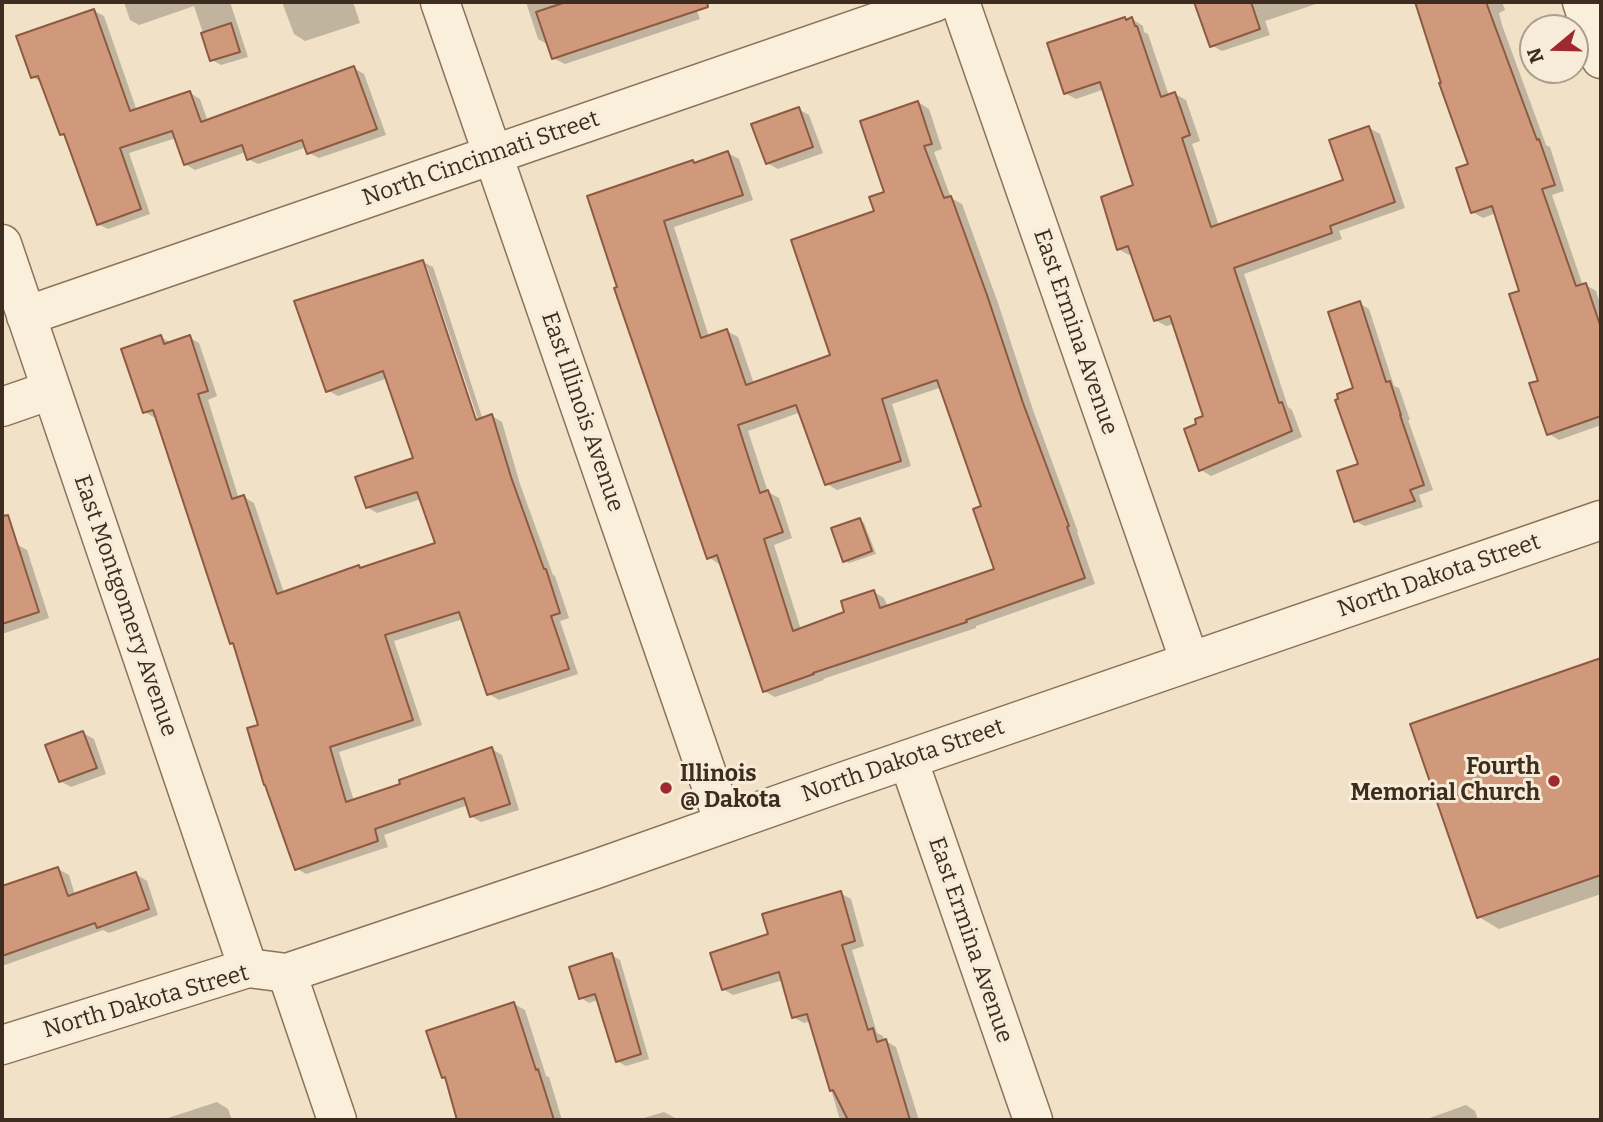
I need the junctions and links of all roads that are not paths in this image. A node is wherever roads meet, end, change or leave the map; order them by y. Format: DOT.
graph roads {
  1 [pos="440,2"];
  2 [pos="935,2"];
  3 [pos="960,2"];
  4 [pos="1582,2"];
  5 [pos="1601,58"];
  6 [pos="493,155"];
  7 [pos="2,244"];
  8 [pos="26,316"];
  9 [pos="51,390"];
  10 [pos="2,407"];
  11 [pos="1601,520"];
  12 [pos="1190,662"];
  13 [pos="908,759"];
  14 [pos="724,823"];
  15 [pos="248,968"];
  16 [pos="287,973"];
  17 [pos="2,1045"];
  18 [pos="337,1120"];
  19 [pos="1032,1120"];
  1 -- 6 [label="street, East Illinois Avenue"];
  2 -- 6 [label="street, North Cincinnati Street"];
  3 -- 12 [label="street, East Ermina Avenue"];
  4 -- 5 [label="street"];
  6 -- 8 [label="street, North Cincinnati Street"];
  6 -- 14 [label="street, East Illinois Avenue"];
  7 -- 8 [label="street, East Montgomery Avenue"];
  8 -- 9 [label="street, East Montgomery Avenue"];
  9 -- 10 [label="street"];
  9 -- 15 [label="street, East Montgomery Avenue"];
  11 -- 12 [label="street, North Dakota Street"];
  12 -- 13 [label="street, North Dakota Street"];
  13 -- 14 [label="street, North Dakota Street"];
  13 -- 19 [label="street, East Ermina Avenue"];
  14 -- 16 [label="street, North Dakota Street"];
  15 -- 16 [label="street, North Dakota Street"];
  15 -- 17 [label="street, North Dakota Street"];
  16 -- 18 [label="street"];
}
